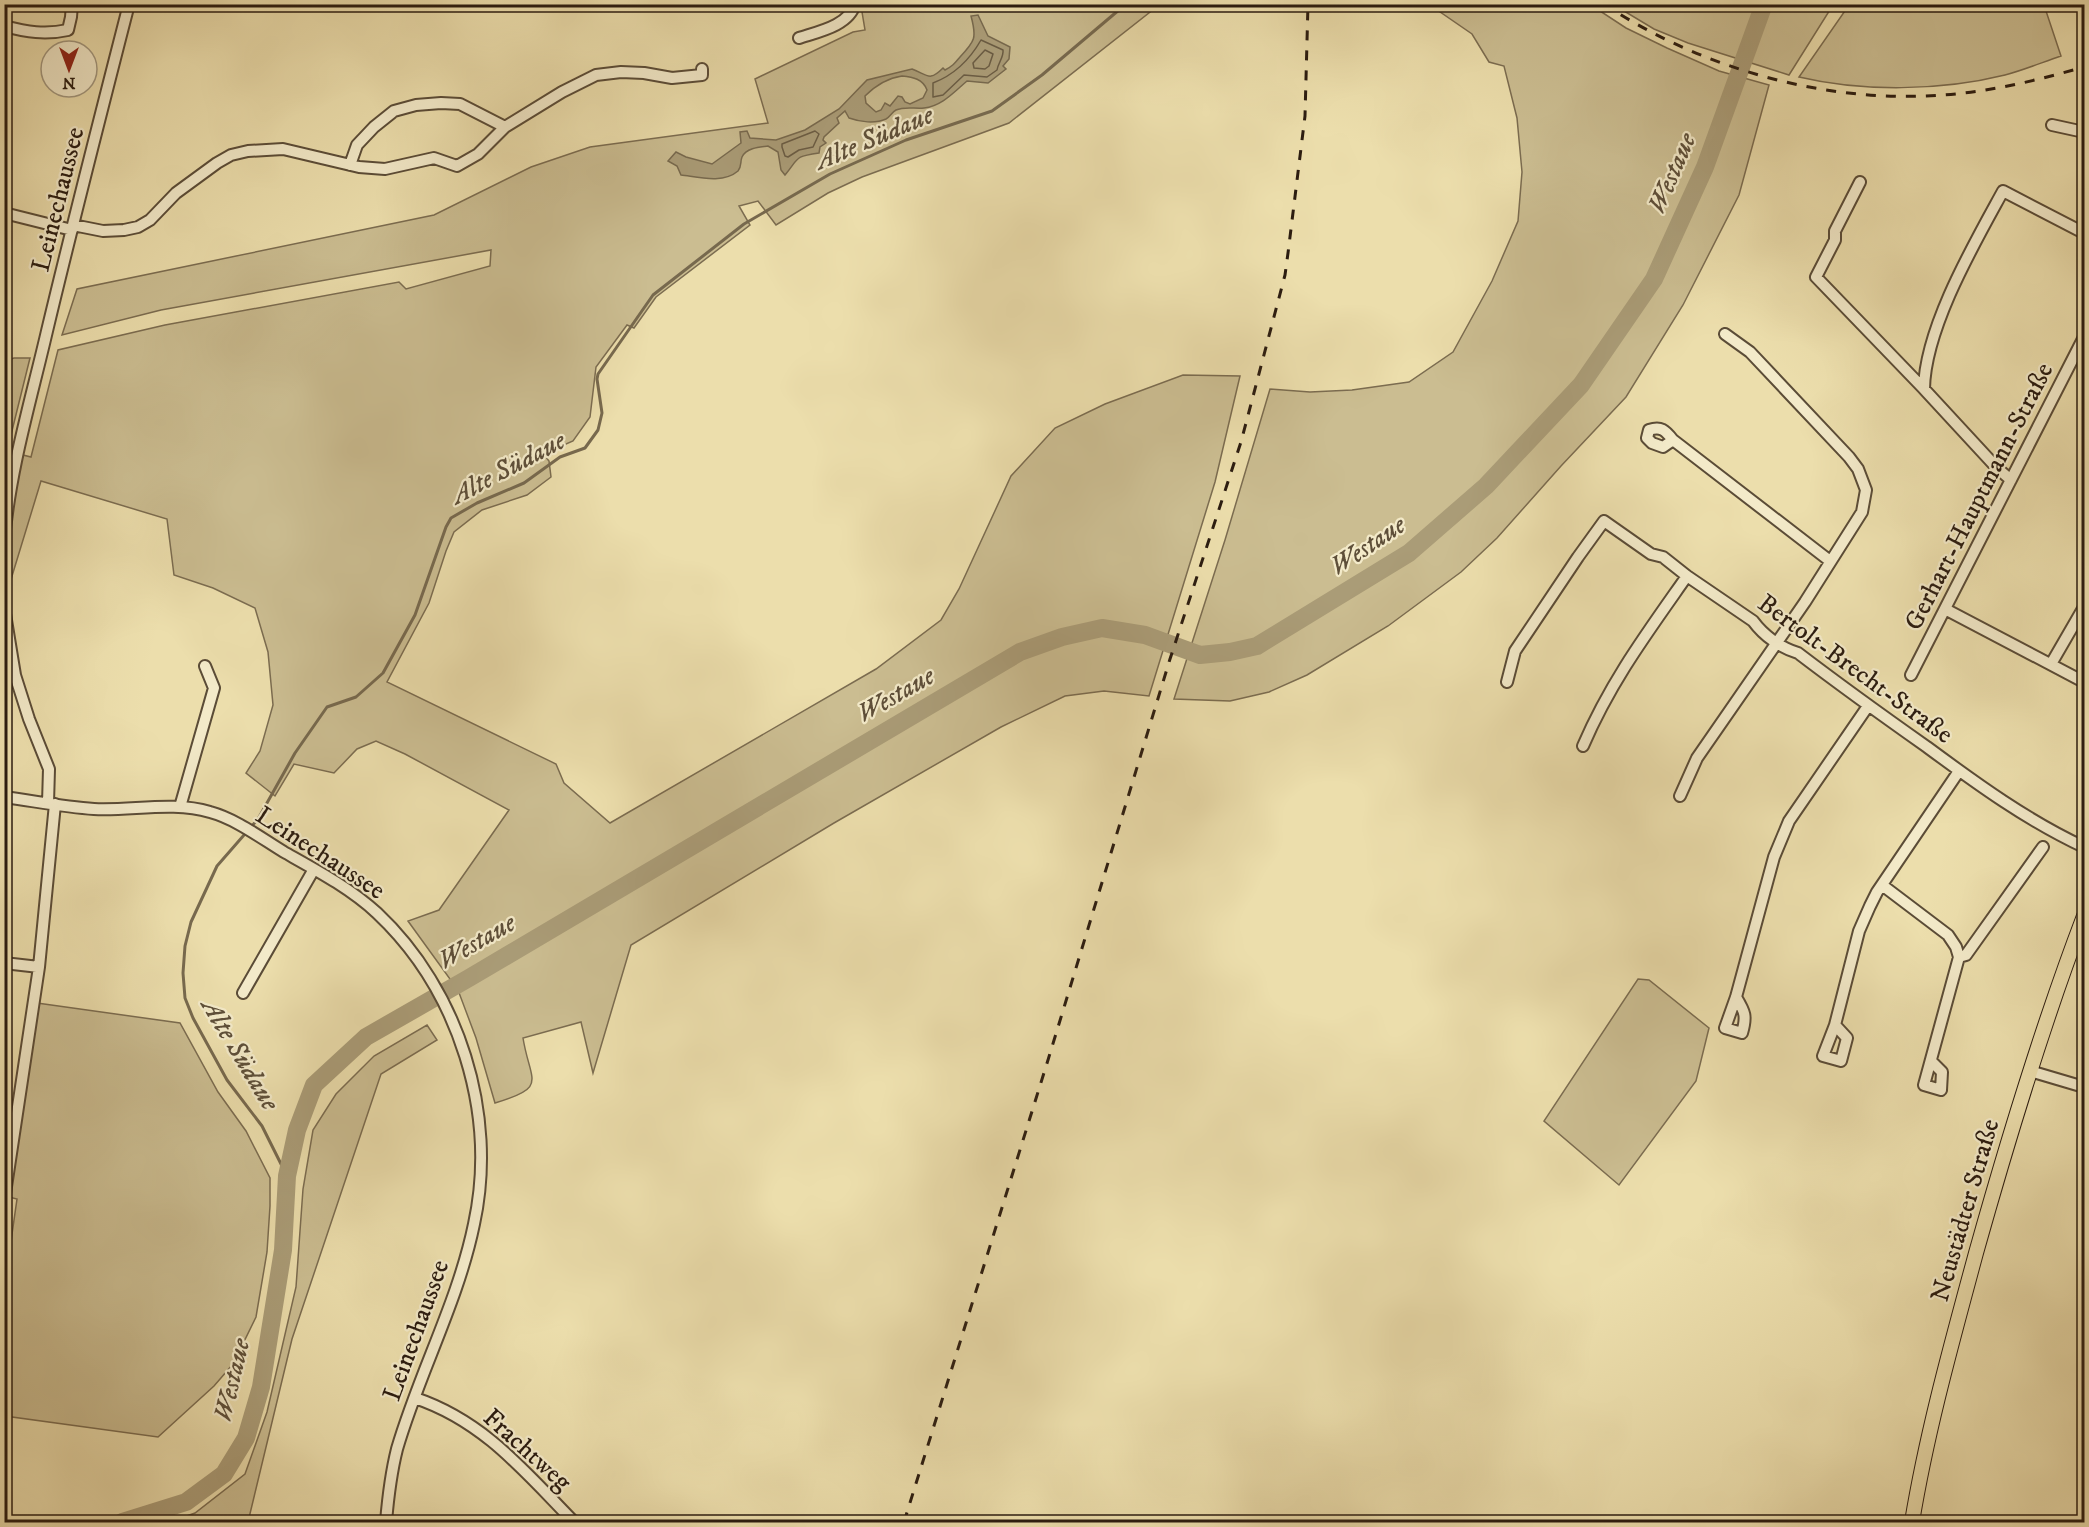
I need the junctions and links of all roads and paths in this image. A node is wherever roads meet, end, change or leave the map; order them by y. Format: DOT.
graph roads {
  1 [pos="72,4"];
  2 [pos="129,4"];
  3 [pos="855,4"];
  4 [pos="4,26"];
  5 [pos="799,38"];
  6 [pos="702,69"];
  7 [pos="2052,124"];
  8 [pos="505,126"];
  9 [pos="2085,132"];
  10 [pos="350,165"];
  11 [pos="1860,182"];
  12 [pos="4,213"];
  13 [pos="72,227"];
  14 [pos="2085,232"];
  15 [pos="1725,334"];
  16 [pos="2084,341"];
  17 [pos="1924,389"];
  18 [pos="1673,440"];
  19 [pos="2012,480"];
  20 [pos="4,540"];
  21 [pos="1830,561"];
  22 [pos="1687,576"];
  23 [pos="2085,607"];
  24 [pos="4,608"];
  25 [pos="1945,609"];
  26 [pos="1776,643"];
  27 [pos="2051,664"];
  28 [pos="205,666"];
  29 [pos="1911,675"];
  30 [pos="1507,682"];
  31 [pos="2085,682"];
  32 [pos="1868,706"];
  33 [pos="1583,746"];
  34 [pos="1959,771"];
  35 [pos="4,796"];
  36 [pos="1680,796"];
  37 [pos="51,803"];
  38 [pos="180,807"];
  39 [pos="2043,847"];
  40 [pos="2085,847"];
  41 [pos="314,869"];
  42 [pos="1882,885"];
  43 [pos="2085,916"];
  44 [pos="1959,957"];
  45 [pos="4,963"];
  46 [pos="39,967"];
  47 [pos="243,993"];
  48 [pos="1736,997"];
  49 [pos="1835,1025"];
  50 [pos="1931,1061"];
  51 [pos="2030,1071"];
  52 [pos="2085,1087"];
  53 [pos="4,1200"];
  54 [pos="415,1398"];
  55 [pos="386,1522"];
  56 [pos="574,1522"];
  57 [pos="1912,1522"];
  1 -- 4 [label="street"];
  2 -- 13 [label="street, Leinechaussee"];
  3 -- 5 [label="street"];
  6 -- 8 [label="street"];
  7 -- 9 [label="street"];
  8 -- 10 [label="street"];
  8 -- 10 [label="street"];
  10 -- 13 [label="street"];
  11 -- 17 [label="street"];
  12 -- 13 [label="street"];
  13 -- 20 [label="street, Leinechaussee"];
  14 -- 17 [label="street"];
  15 -- 21 [label="street"];
  16 -- 19 [label="street, Gerhart-Hauptmann-Straße"];
  17 -- 19 [label="street"];
  18 -- 21 [label="street"];
  19 -- 25 [label="street, Gerhart-Hauptmann-Straße"];
  21 -- 26 [label="street"];
  22 -- 26 [label="street, Bertolt-Brecht-Straße"];
  22 -- 30 [label="street, Bertolt-Brecht-Straße"];
  22 -- 33 [label="street"];
  23 -- 27 [label="street"];
  24 -- 37 [label="street"];
  25 -- 27 [label="street"];
  25 -- 29 [label="street, Gerhart-Hauptmann-Straße"];
  26 -- 32 [label="street, Bertolt-Brecht-Straße"];
  26 -- 36 [label="street"];
  27 -- 31 [label="street"];
  28 -- 38 [label="street"];
  32 -- 34 [label="street, Bertolt-Brecht-Straße"];
  32 -- 48 [label="street"];
  34 -- 40 [label="street, Bertolt-Brecht-Straße"];
  34 -- 42 [label="street"];
  35 -- 37 [label="street, Leinechaussee"];
  37 -- 38 [label="street, Leinechaussee"];
  37 -- 46 [label="street"];
  38 -- 41 [label="street, Leinechaussee"];
  39 -- 44 [label="street"];
  41 -- 47 [label="street"];
  41 -- 54 [label="street, Leinechaussee"];
  42 -- 44 [label="street"];
  42 -- 49 [label="street"];
  43 -- 51 [label="main road, Neustädter Straße"];
  44 -- 50 [label="street"];
  45 -- 46 [label="street"];
  46 -- 53 [label="street"];
  51 -- 52 [label="street"];
  51 -- 57 [label="main road, Neustädter Straße"];
  54 -- 55 [label="street, Leinechaussee"];
  54 -- 56 [label="street, Frachtweg"];
}
